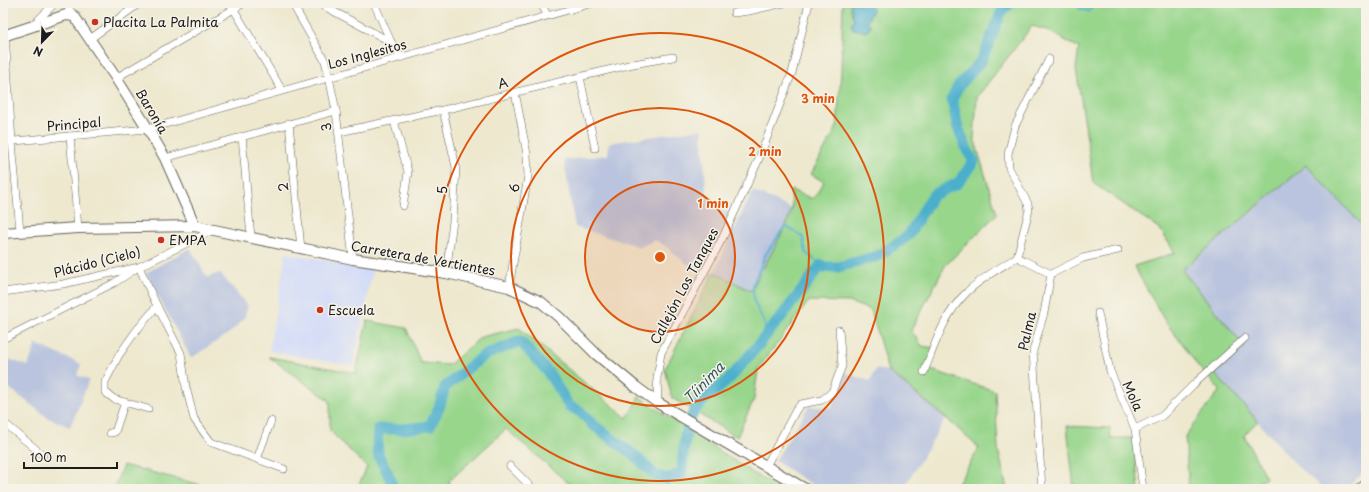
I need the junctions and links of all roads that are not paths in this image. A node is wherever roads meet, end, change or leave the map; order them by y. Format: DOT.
graph roads {
  1 [pos="55,3"];
  2 [pos="65,3"];
  3 [pos="140,3"];
  4 [pos="244,3"];
  5 [pos="292,3"];
  6 [pos="318,3"];
  7 [pos="374,3"];
  8 [pos="541,3"];
  9 [pos="593,3"];
  10 [pos="784,3"];
  11 [pos="809,3"];
  12 [pos="232,6"];
  13 [pos="734,13"];
  14 [pos="74,16"];
  15 [pos="547,16"];
  16 [pos="33,26"];
  17 [pos="4,36"];
  18 [pos="90,39"];
  19 [pos="392,42"];
  20 [pos="401,57"];
  21 [pos="673,57"];
  22 [pos="1049,59"];
  23 [pos="329,77"];
  24 [pos="580,77"];
  25 [pos="116,78"];
  26 [pos="282,90"];
  27 [pos="515,92"];
  28 [pos="443,110"];
  29 [pos="336,111"];
  30 [pos="394,121"];
  31 [pos="289,123"];
  32 [pos="148,129"];
  33 [pos="339,132"];
  34 [pos="70,136"];
  35 [pos="242,136"];
  36 [pos="3,142"];
  37 [pos="12,142"];
  38 [pos="596,148"];
  39 [pos="165,158"];
  40 [pos="403,206"];
  41 [pos="195,226"];
  42 [pos="78,228"];
  43 [pos="213,230"];
  44 [pos="20,232"];
  45 [pos="3,233"];
  46 [pos="251,238"];
  47 [pos="301,249"];
  48 [pos="1118,250"];
  49 [pos="1017,257"];
  50 [pos="353,258"];
  51 [pos="139,267"];
  52 [pos="446,273"];
  53 [pos="1051,274"];
  54 [pos="509,287"];
  55 [pos="3,292"];
  56 [pos="157,306"];
  57 [pos="1098,313"];
  58 [pos="839,330"];
  59 [pos="1245,338"];
  60 [pos="3,339"];
  61 [pos="924,372"];
  62 [pos="125,402"];
  63 [pos="658,403"];
  64 [pos="148,409"];
  65 [pos="271,421"];
  66 [pos="3,422"];
  67 [pos="1135,429"];
  68 [pos="110,433"];
  69 [pos="43,455"];
  70 [pos="257,459"];
  71 [pos="510,466"];
  72 [pos="766,466"];
  73 [pos="284,469"];
  74 [pos="1366,485"];
  75 [pos="533,489"];
  76 [pos="805,489"];
  77 [pos="1042,489"];
  78 [pos="1143,489"];
  79 [pos="1361,489"];
  1 -- 16 [label="street"];
  2 -- 14 [label="street"];
  3 -- 18 [label="street"];
  4 -- 12 [label="street"];
  5 -- 23 [label="street, 3"];
  6 -- 19 [label="street"];
  7 -- 19 [label="street"];
  8 -- 15 [label="street"];
  9 -- 15 [label="street, Los Inglesitos"];
  10 -- 13 [label="street"];
  11 -- 63 [label="street, Callejón Los Tanques"];
  12 -- 25 [label="street"];
  12 -- 26 [label="street"];
  14 -- 16 [label="main road"];
  14 -- 18 [label="main road, Baronía"];
  15 -- 20 [label="street, Los Inglesitos"];
  16 -- 17 [label="main road"];
  17 -- 37 [label="street"];
  18 -- 25 [label="main road, Baronía"];
  19 -- 20 [label="street"];
  20 -- 23 [label="street, Los Inglesitos"];
  21 -- 24 [label="street, A"];
  22 -- 49 [label="street"];
  23 -- 26 [label="street, Los Inglesitos"];
  23 -- 29 [label="street, 3"];
  24 -- 27 [label="street, A"];
  24 -- 38 [label="street"];
  25 -- 32 [label="main road, Baronía"];
  26 -- 32 [label="street, Los Inglesitos"];
  27 -- 28 [label="street, A"];
  27 -- 54 [label="street, 6"];
  28 -- 30 [label="street, A"];
  28 -- 52 [label="street, 5"];
  29 -- 31 [label="street"];
  29 -- 33 [label="street, 3"];
  30 -- 33 [label="street, A"];
  30 -- 40 [label="street"];
  31 -- 35 [label="street"];
  31 -- 47 [label="street, 2"];
  32 -- 34 [label="street, Principal"];
  32 -- 39 [label="main road, Baronía"];
  33 -- 50 [label="street, 3"];
  34 -- 37 [label="street, Principal"];
  34 -- 42 [label="street"];
  35 -- 39 [label="street"];
  35 -- 46 [label="street"];
  36 -- 37 [label="street, Principal"];
  37 -- 44 [label="street"];
  39 -- 41 [label="main road, Baronía"];
  41 -- 42 [label="main road, Carretera de Vertientes"];
  41 -- 43 [label="main road, Carretera de Vertientes"];
  42 -- 44 [label="main road, Carretera de Vertientes"];
  43 -- 46 [label="main road, Carretera de Vertientes"];
  43 -- 51 [label="street, Plácido (Cielo)"];
  44 -- 45 [label="main road, Carretera de Vertientes"];
  46 -- 47 [label="main road, Carretera de Vertientes"];
  47 -- 50 [label="main road, Carretera de Vertientes"];
  48 -- 53 [label="street"];
  49 -- 53 [label="street"];
  49 -- 61 [label="street"];
  50 -- 52 [label="main road, Carretera de Vertientes"];
  51 -- 55 [label="street, Plácido (Cielo)"];
  51 -- 56 [label="street"];
  51 -- 60 [label="street"];
  52 -- 54 [label="main road, Carretera de Vertientes"];
  53 -- 77 [label="street, Palma"];
  54 -- 63 [label="main road, Carretera de Vertientes"];
  56 -- 62 [label="street"];
  56 -- 70 [label="street"];
  57 -- 67 [label="street, Mola"];
  58 -- 72 [label="street"];
  59 -- 67 [label="street"];
  62 -- 64 [label="street"];
  62 -- 68 [label="street"];
  63 -- 72 [label="main road, Carretera de Vertientes"];
  65 -- 70 [label="street"];
  66 -- 69 [label="street"];
  67 -- 78 [label="street, Mola"];
  70 -- 73 [label="street"];
  71 -- 75 [label="street"];
  72 -- 76 [label="main road, Carretera de Vertientes"];
  74 -- 79 [label="main road"];
}
